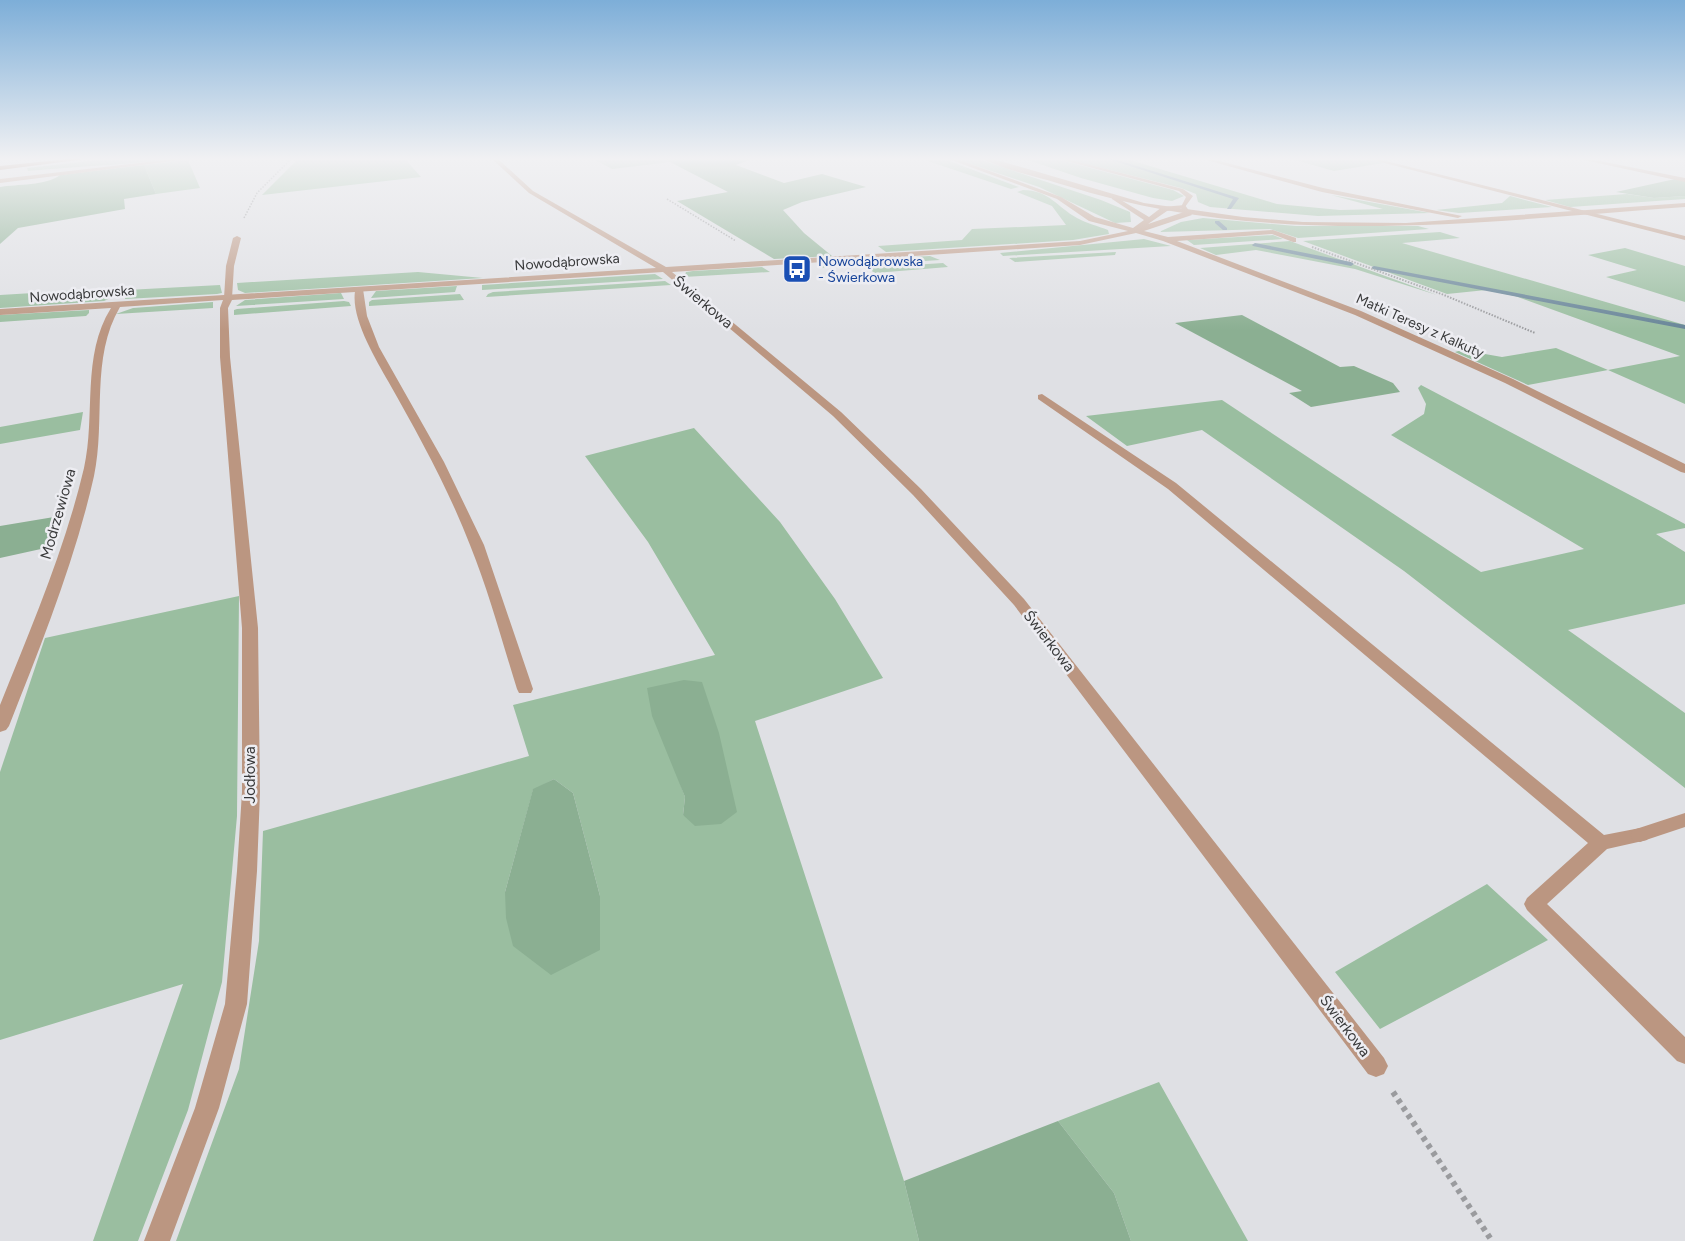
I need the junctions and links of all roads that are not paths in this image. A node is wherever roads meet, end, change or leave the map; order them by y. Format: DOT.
graph roads {
  1 [pos="572,216"];
  2 [pos="1087,216"];
  3 [pos="1145,216"];
  4 [pos="1156,216"];
  5 [pos="1180,216"];
  6 [pos="1219,216"];
  7 [pos="1268,216"];
  8 [pos="1458,216"];
  9 [pos="1463,216"];
  10 [pos="1512,216"];
  11 [pos="1601,216"];
  12 [pos="1149,221"];
  13 [pos="1134,231"];
  14 [pos="237,238"];
  15 [pos="1685,238"];
  16 [pos="1166,239"];
  17 [pos="1293,240"];
  18 [pos="664,269"];
  19 [pos="359,289"];
  20 [pos="228,298"];
  21 [pos="117,305"];
  22 [pos="0,312"];
  23 [pos="1041,397"];
  24 [pos="1685,469"];
  25 [pos="525,688"];
  26 [pos="0,726"];
  27 [pos="1685,820"];
  28 [pos="1601,843"];
  29 [pos="1685,1053"];
  30 [pos="1376,1066"];
  31 [pos="157,1241"];
  1 -- 18 [label="street, Świerkowa"];
  2 -- 13 [label="street, Matki Teresy z Kalkuty"];
  3 -- 12 [label="street"];
  4 -- 12 [label="street, Nowodąbrowska"];
  5 -- 13 [label="street, Nowodąbrowska"];
  6 -- 10 [label="street, Nowodąbrowska"];
  7 -- 8 [label="street, Nowodąbrowska"];
  8 -- 9 [label="street, Nowodąbrowska"];
  11 -- 15 [label="street"];
  12 -- 13 [label="street, Nowodąbrowska"];
  13 -- 16 [label="street, Matki Teresy z Kalkuty"];
  13 -- 18 [label="street, Nowodąbrowska"];
  14 -- 20 [label="street, Jodłowa"];
  16 -- 17 [label="street"];
  16 -- 24 [label="street, Matki Teresy z Kalkuty"];
  18 -- 19 [label="street, Nowodąbrowska"];
  18 -- 30 [label="street, Świerkowa"];
  19 -- 20 [label="street, Nowodąbrowska"];
  19 -- 25 [label="street"];
  20 -- 21 [label="street, Nowodąbrowska"];
  20 -- 31 [label="street, Jodłowa"];
  21 -- 22 [label="street, Nowodąbrowska"];
  21 -- 26 [label="street, Modrzewiowa"];
  23 -- 28 [label="street"];
  27 -- 28 [label="street"];
  28 -- 29 [label="street"];
}
